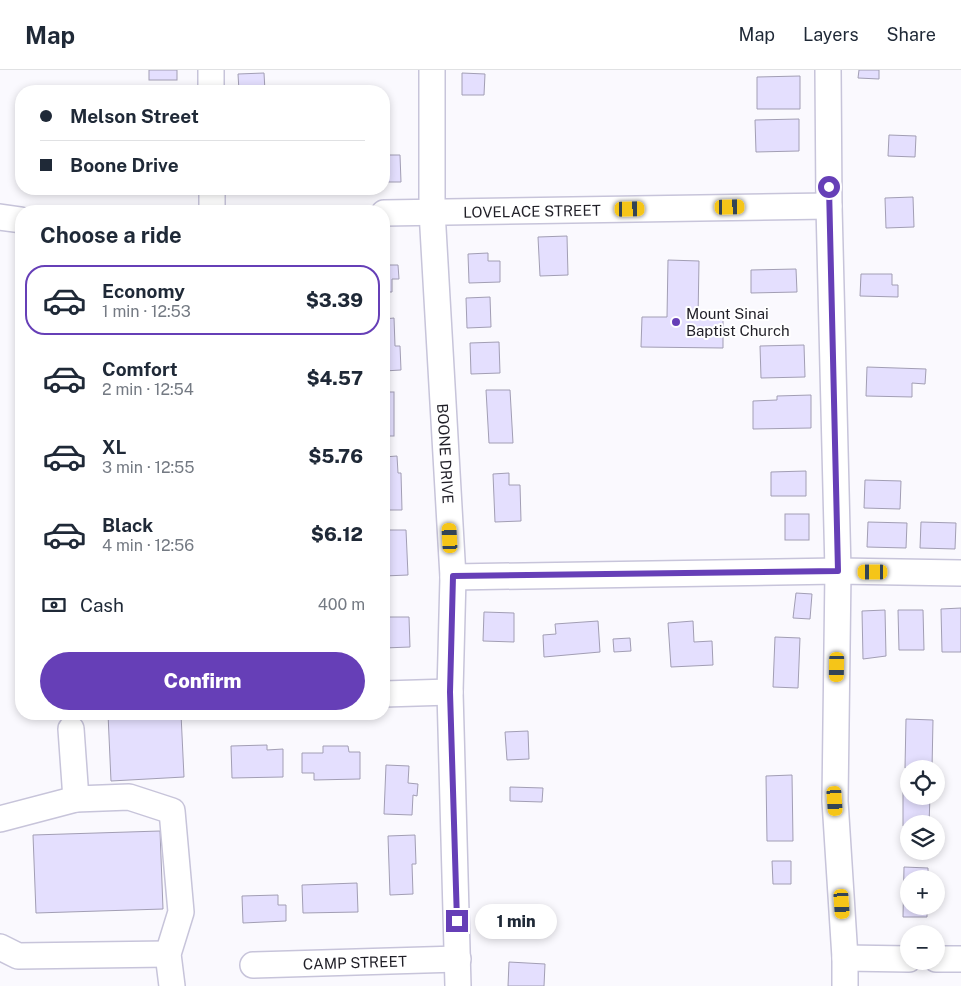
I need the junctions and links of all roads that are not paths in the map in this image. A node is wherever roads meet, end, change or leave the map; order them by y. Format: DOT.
graph roads {
  1 [pos="211,70"];
  2 [pos="432,70"];
  3 [pos="828,70"];
  4 [pos="211,85"];
  5 [pos="829,206"];
  6 [pos="432,211"];
  7 [pos="390,213"];
  8 [pos="0,217"];
  9 [pos="15,219"];
  10 [pos="838,571"];
  11 [pos="961,573"];
  12 [pos="453,576"];
  13 [pos="450,692"];
  14 [pos="390,694"];
  15 [pos="71,729"];
  16 [pos="76,799"];
  17 [pos="0,819"];
  18 [pos="0,947"];
  19 [pos="168,954"];
  20 [pos="845,958"];
  21 [pos="458,959"];
  22 [pos="900,959"];
  23 [pos="945,959"];
  24 [pos="961,959"];
  25 [pos="253,965"];
  26 [pos="172,986"];
  27 [pos="458,986"];
  28 [pos="845,986"];
  1 -- 4 [label="street"];
  2 -- 6 [label="street, BOONE DRIVE"];
  3 -- 5 [label="street"];
  5 -- 6 [label="street, LOVELACE STREET"];
  5 -- 10 [label="street"];
  6 -- 7 [label="street, LOVELACE STREET"];
  6 -- 12 [label="street, BOONE DRIVE"];
  8 -- 9 [label="street"];
  10 -- 11 [label="street"];
  10 -- 12 [label="street"];
  10 -- 20 [label="street"];
  12 -- 13 [label="street, BOONE DRIVE"];
  13 -- 14 [label="street"];
  13 -- 21 [label="street, BOONE DRIVE"];
  15 -- 16 [label="street"];
  16 -- 17 [label="street"];
  16 -- 19 [label="street"];
  18 -- 19 [label="street"];
  19 -- 26 [label="street"];
  20 -- 22 [label="street"];
  20 -- 28 [label="street"];
  21 -- 25 [label="street, CAMP STREET"];
  21 -- 27 [label="street, BOONE DRIVE"];
  23 -- 24 [label="street"];
}
